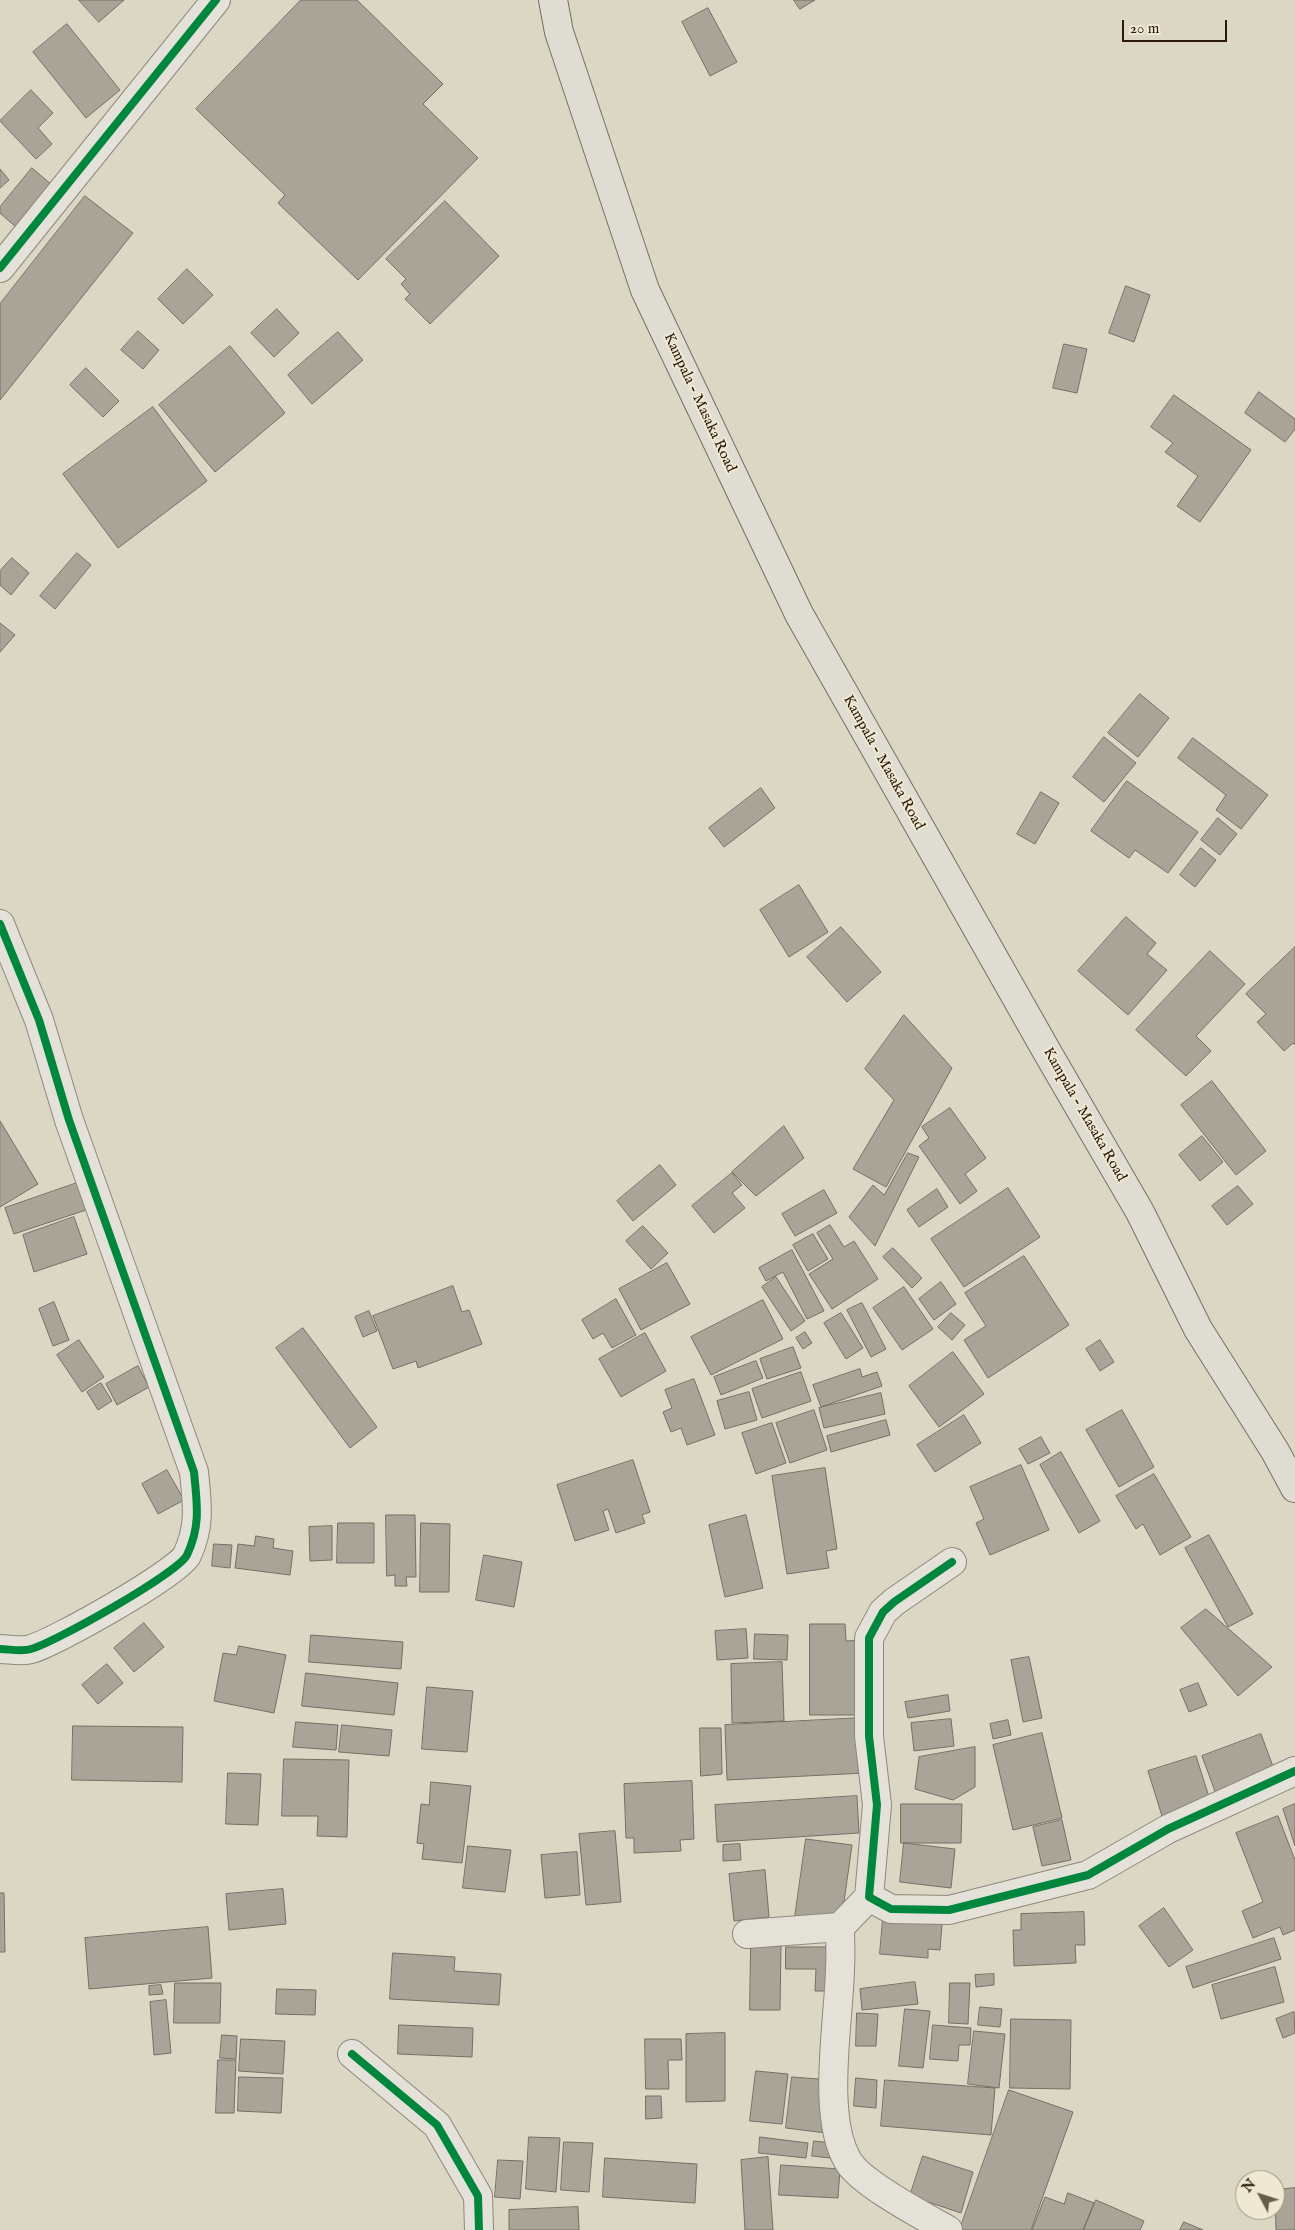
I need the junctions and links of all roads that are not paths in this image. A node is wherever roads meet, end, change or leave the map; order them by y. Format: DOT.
graph roads {
  1 [pos="216,0"];
  2 [pos="553,0"];
  3 [pos="0,268"];
  4 [pos="0,924"];
  5 [pos="1295,1488"];
  6 [pos="952,1562"];
  7 [pos="0,1648"];
  8 [pos="1295,1771"];
  9 [pos="869,1897"];
  10 [pos="840,1927"];
  11 [pos="747,1934"];
  12 [pos="352,2054"];
  13 [pos="479,2230"];
  14 [pos="948,2230"];
  1 -- 3 [label="street"];
  2 -- 5 [label="main road, Kampala - Masaka Road"];
  4 -- 7 [label="street"];
  6 -- 9 [label="street"];
  8 -- 9 [label="street"];
  9 -- 10 [label="street"];
  10 -- 11 [label="street"];
  10 -- 14 [label="street"];
  12 -- 13 [label="street"];
}
